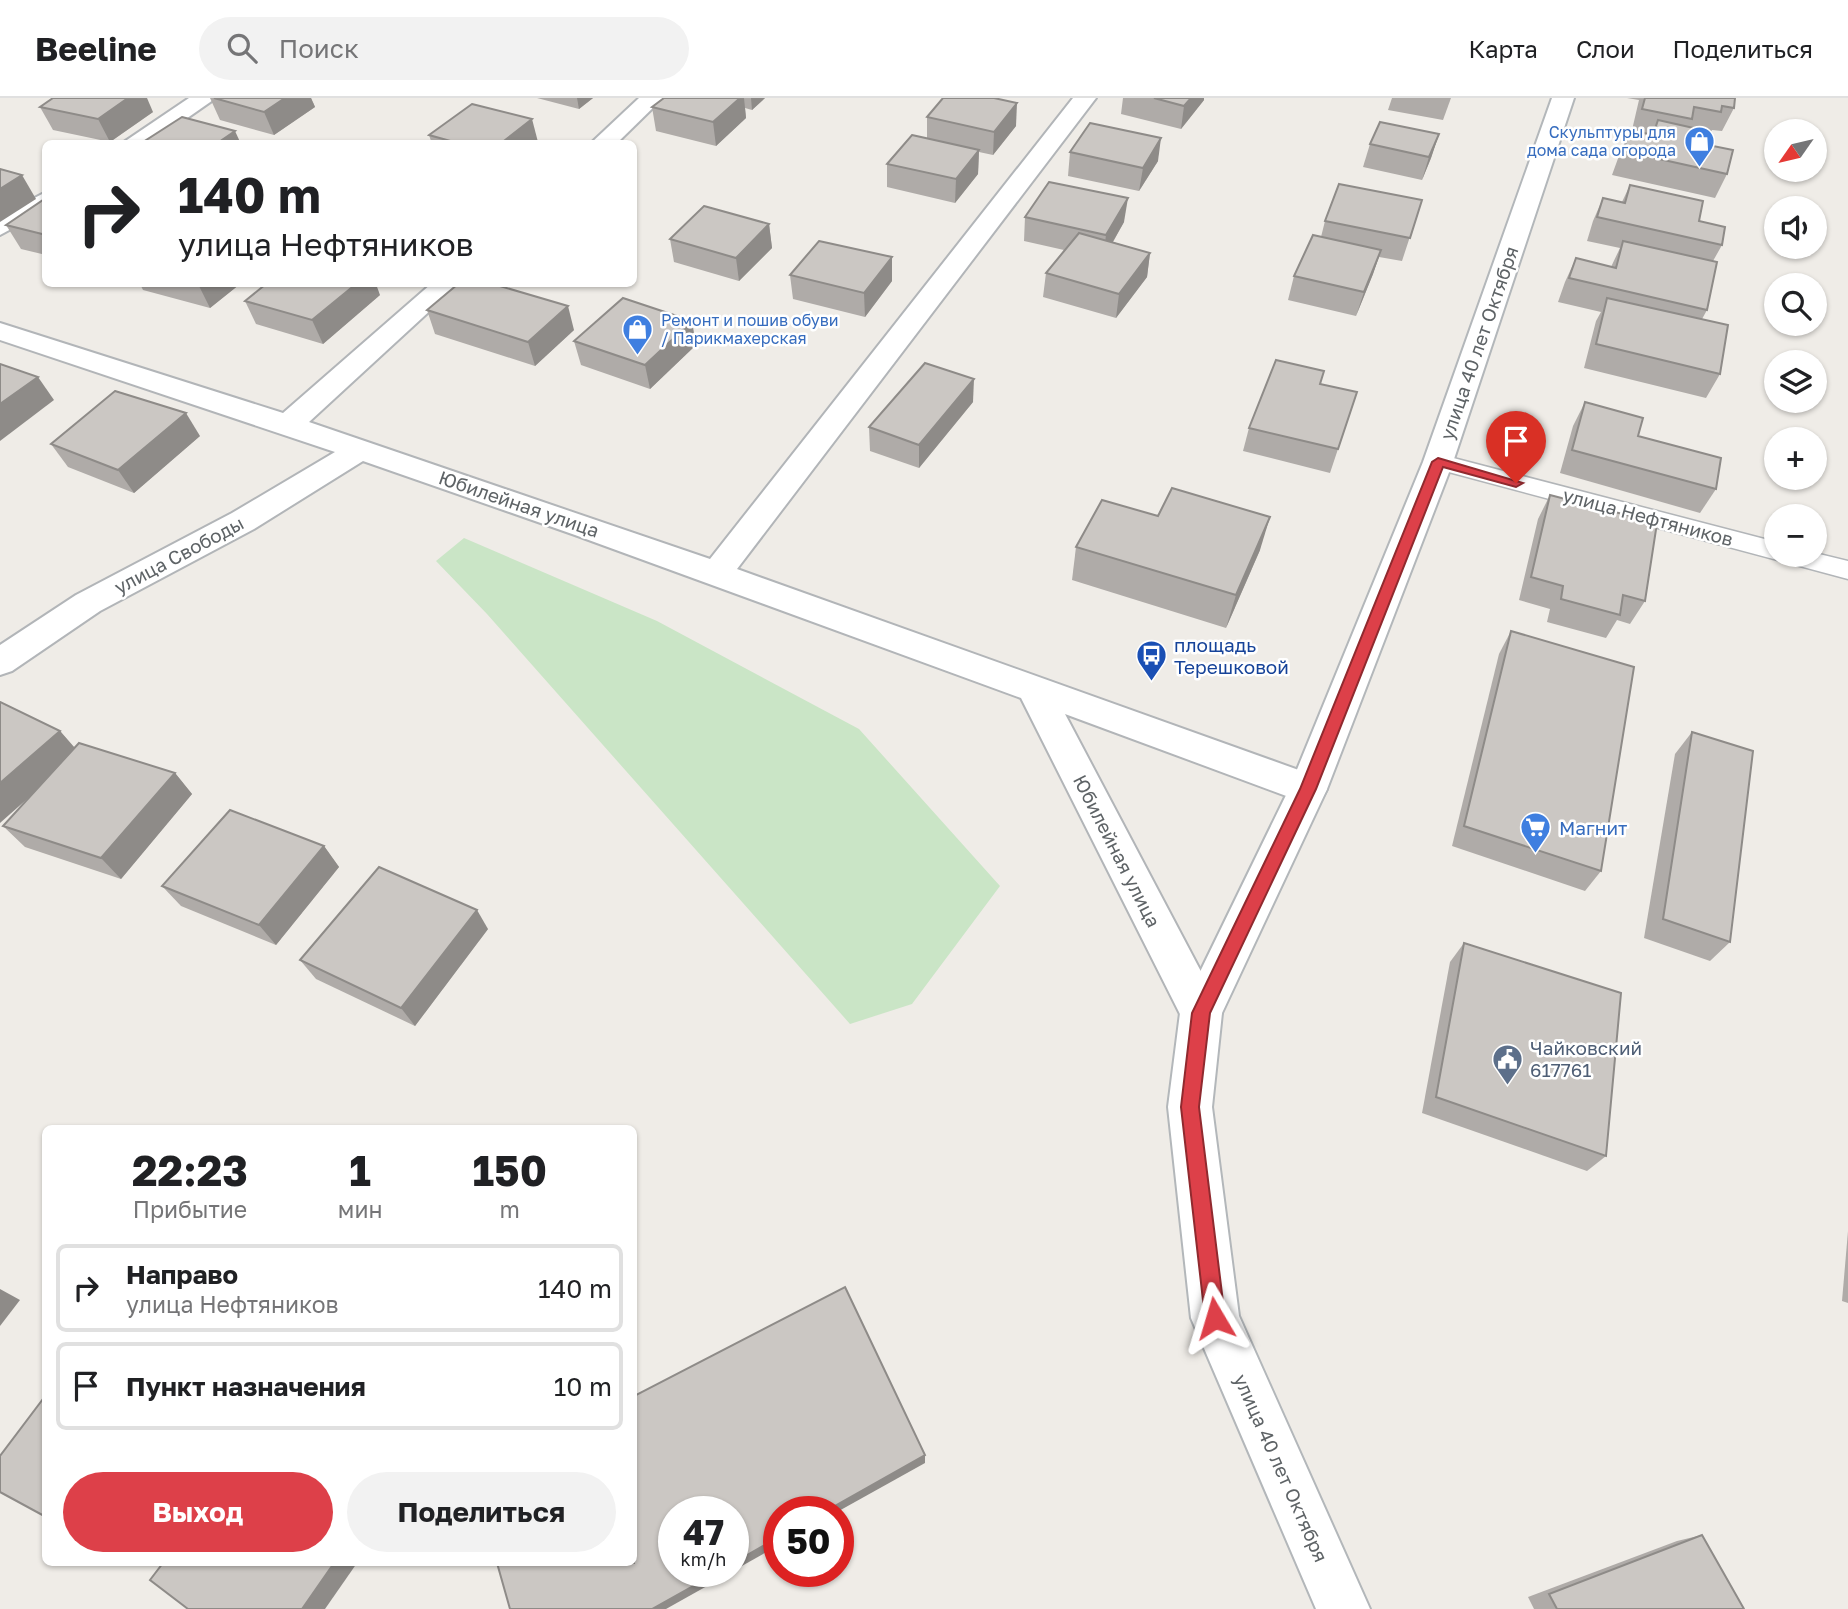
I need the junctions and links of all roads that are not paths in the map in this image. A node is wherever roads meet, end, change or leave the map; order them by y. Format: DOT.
graph roads {
  1 [pos="205,98"];
  2 [pos="652,98"];
  3 [pos="1085,98"];
  4 [pos="1563,98"];
  5 [pos="139,140"];
  6 [pos="606,140"];
  7 [pos="42,202"];
  8 [pos="0,228"];
  9 [pos="443,287"];
  10 [pos="0,331"];
  11 [pos="288,425"];
  12 [pos="360,450"];
  13 [pos="1438,462"];
  14 [pos="1764,548"];
  15 [pos="1827,565"];
  16 [pos="1848,570"];
  17 [pos="716,574"];
  18 [pos="0,662"];
  19 [pos="1034,689"];
  20 [pos="1308,789"];
  21 [pos="1201,1013"];
  22 [pos="1343,1609"];
  1 -- 5 [label="street"];
  2 -- 6 [label="street"];
  3 -- 17 [label="street"];
  4 -- 13 [label="street, улица 40 лет Октября"];
  7 -- 8 [label="street"];
  9 -- 11 [label="street"];
  10 -- 11 [label="street, Юбилейная улица"];
  11 -- 12 [label="street, Юбилейная улица"];
  12 -- 17 [label="street, Юбилейная улица"];
  12 -- 18 [label="street, улица Свободы"];
  13 -- 14 [label="lane, улица Нефтяников"];
  13 -- 20 [label="street, улица 40 лет Октября"];
  15 -- 16 [label="lane"];
  17 -- 19 [label="street, Юбилейная улица"];
  19 -- 20 [label="street, Юбилейная улица"];
  19 -- 21 [label="street, Юбилейная улица"];
  20 -- 21 [label="street, улица 40 лет Октября"];
  21 -- 22 [label="street, улица 40 лет Октября"];
}
